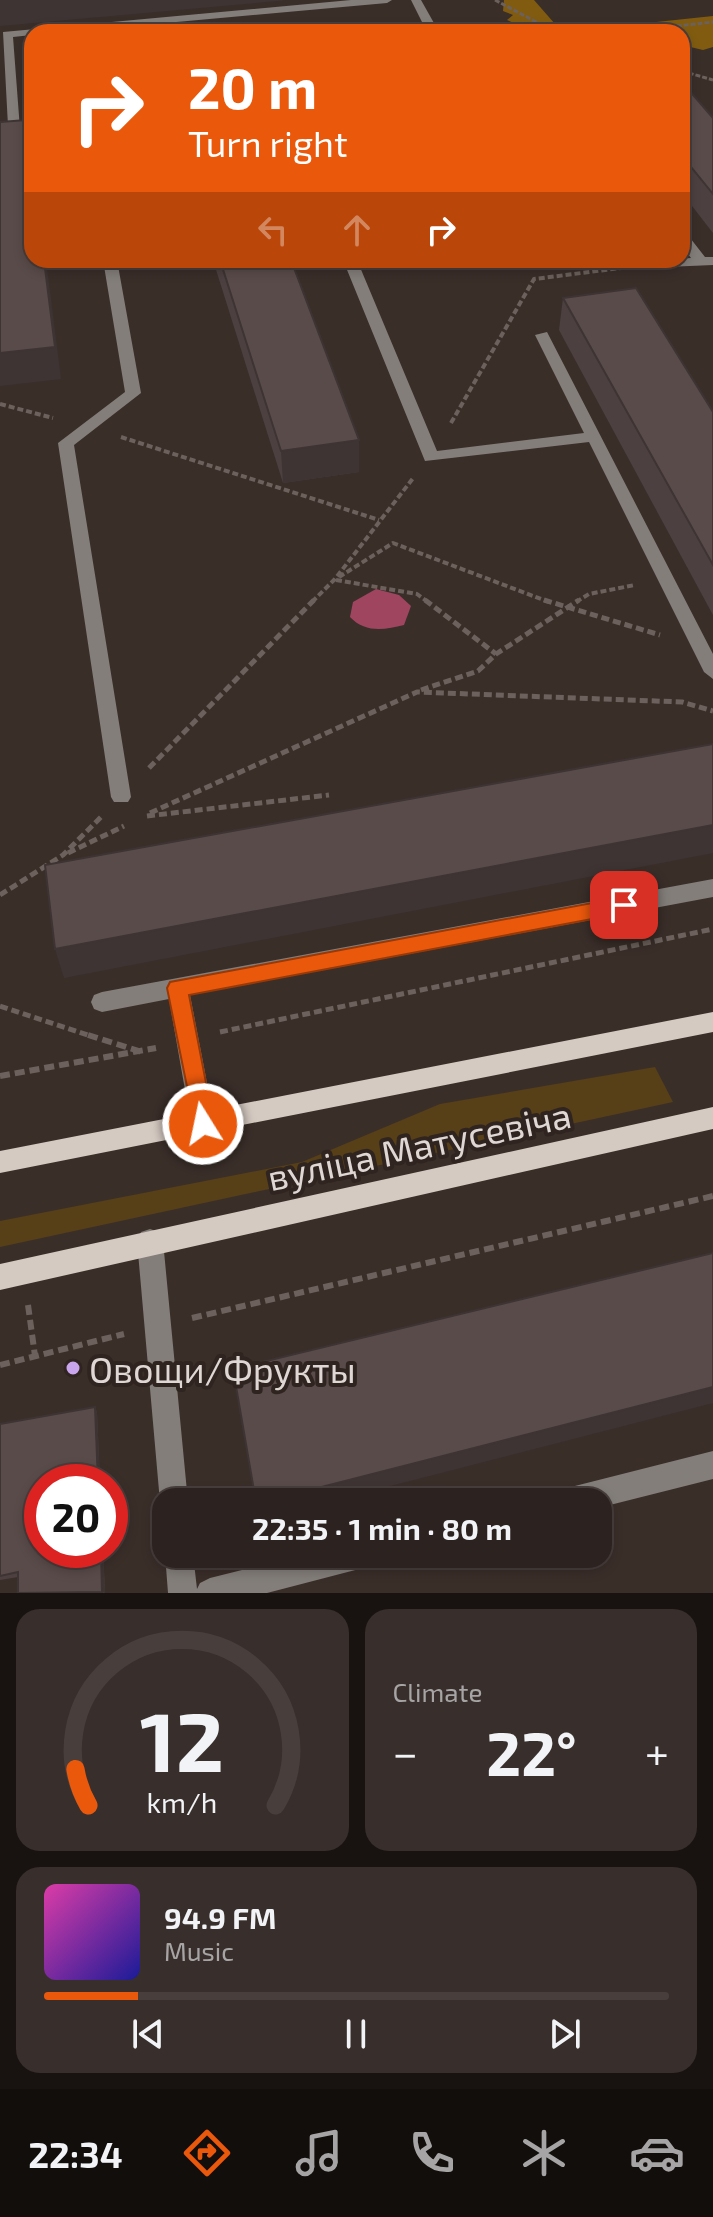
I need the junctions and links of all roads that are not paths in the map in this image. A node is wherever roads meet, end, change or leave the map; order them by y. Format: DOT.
graph roads {
  1 [pos="387,0"];
  2 [pos="416,0"];
  3 [pos="119,24"];
  4 [pos="429,24"];
  5 [pos="24,32"];
  6 [pos="7,130"];
  7 [pos="690,245"];
  8 [pos="707,262"];
  9 [pos="111,268"];
  10 [pos="353,268"];
  11 [pos="542,335"];
  12 [pos="592,437"];
  13 [pos="713,672"];
  14 [pos="121,797"];
  15 [pos="713,888"];
  16 [pos="178,988"];
  17 [pos="102,1002"];
  18 [pos="713,1022"];
  19 [pos="713,1118"];
  20 [pos="203,1124"];
  21 [pos="0,1162"];
  22 [pos="150,1241"];
  23 [pos="11,1274"];
  24 [pos="713,1465"];
  25 [pos="173,1488"];
  26 [pos="612,1491"];
  27 [pos="180,1568"];
  28 [pos="308,1568"];
  29 [pos="183,1593"];
  30 [pos="210,1593"];
  1 -- 3 [label="lane"];
  2 -- 4 [label="lane"];
  5 -- 6 [label="lane"];
  7 -- 8 [label="lane"];
  9 -- 14 [label="lane"];
  10 -- 12 [label="lane"];
  11 -- 12 [label="lane"];
  12 -- 13 [label="lane"];
  15 -- 16 [label="lane"];
  16 -- 17 [label="lane"];
  16 -- 20 [label="lane"];
  18 -- 20 [label="main road, вуліца Матусевіча"];
  19 -- 22 [label="main road, вуліца Матусевіча"];
  20 -- 21 [label="main road, вуліца Матусевіча"];
  22 -- 23 [label="main road, вуліца Матусевіча"];
  22 -- 25 [label="lane"];
  24 -- 26 [label="lane"];
  27 -- 29 [label="lane"];
  28 -- 30 [label="lane"];
}
